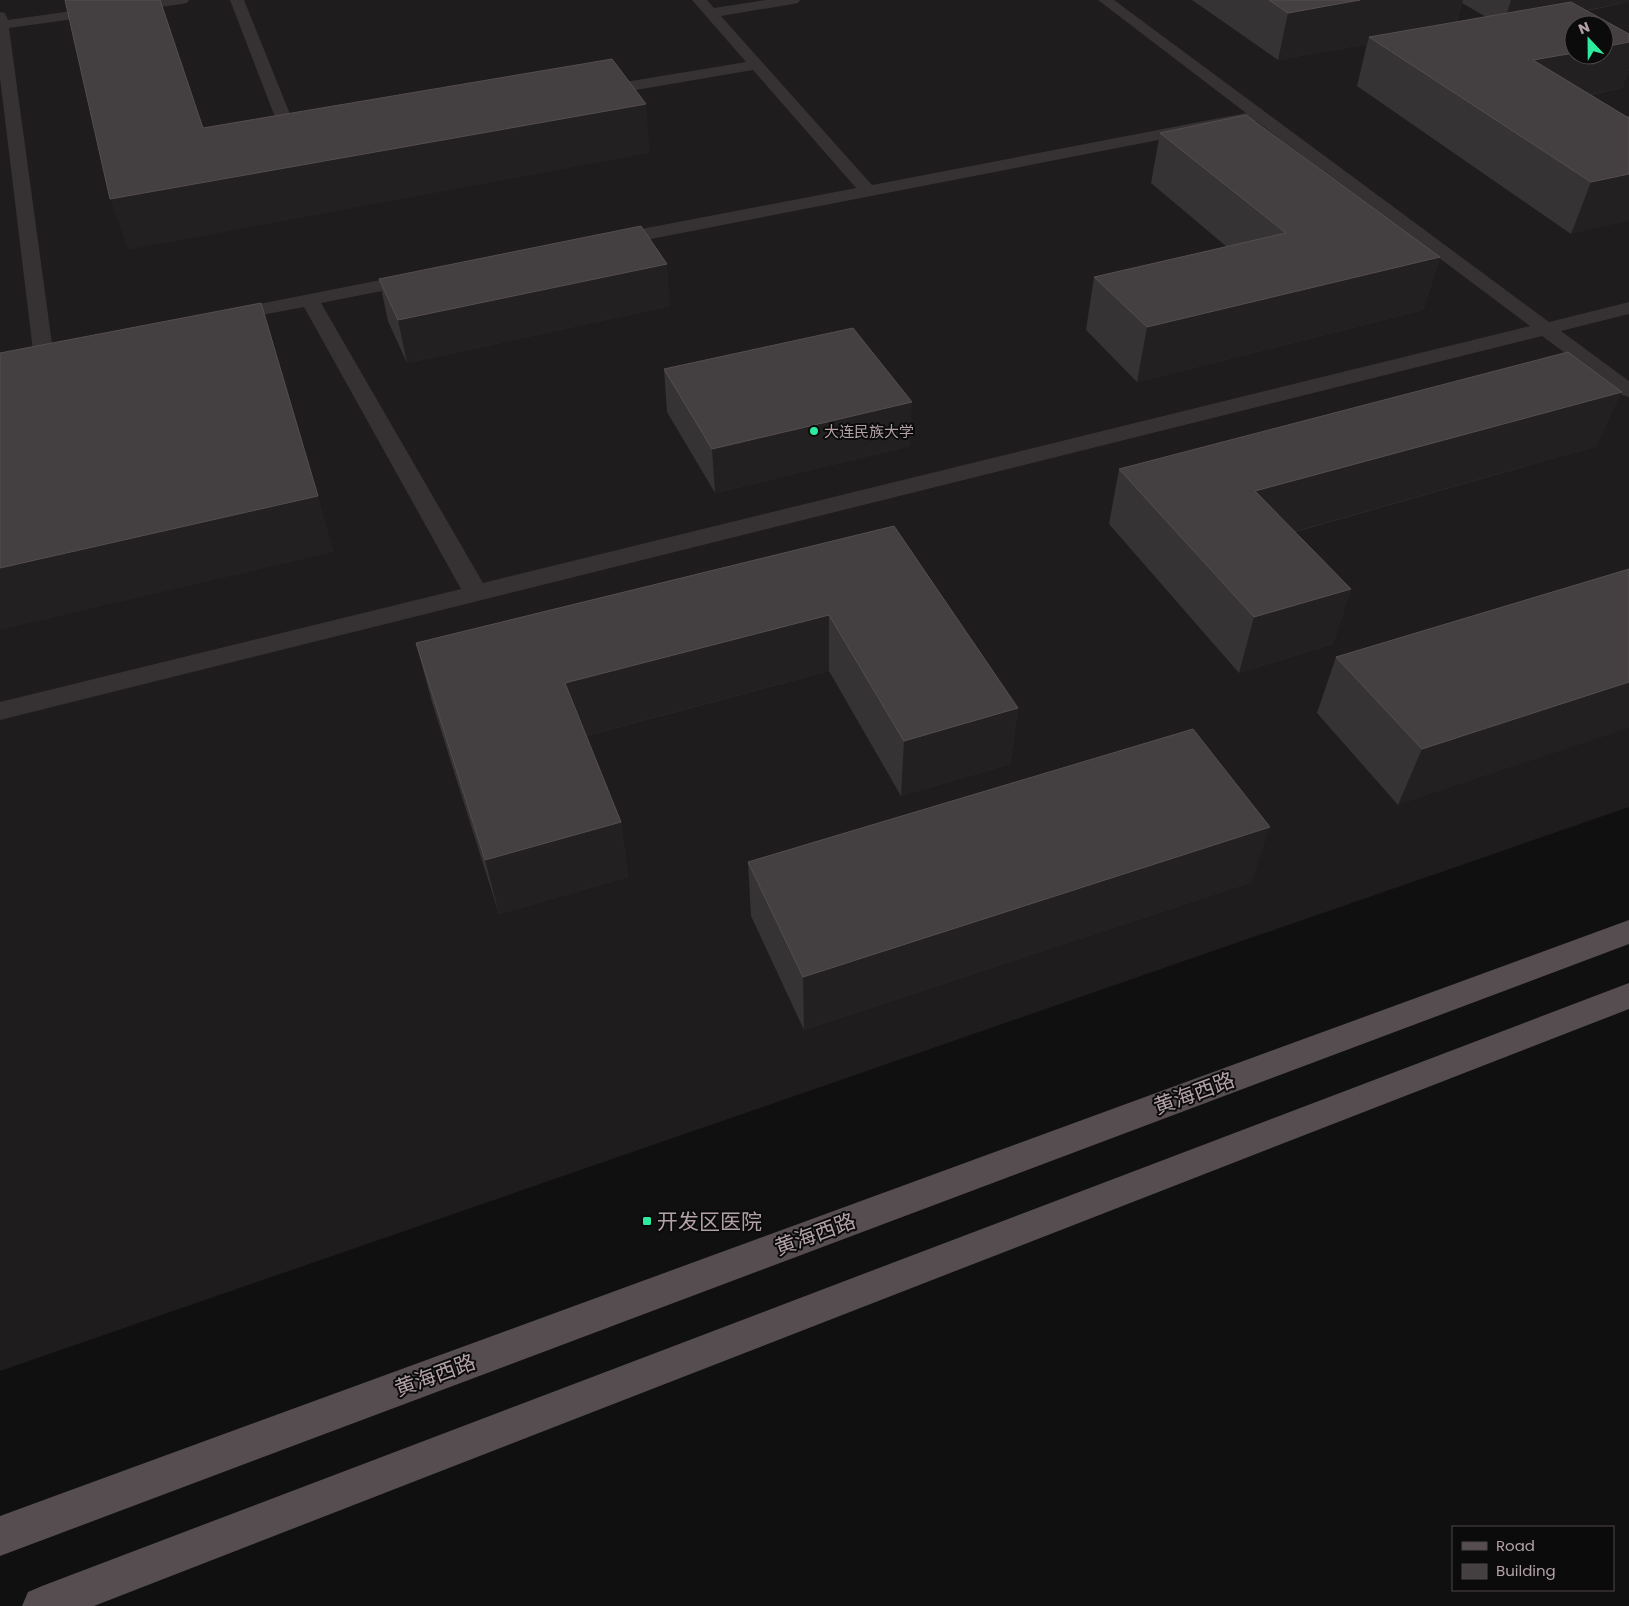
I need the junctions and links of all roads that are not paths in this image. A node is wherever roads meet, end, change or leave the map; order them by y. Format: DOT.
graph roads {
  1 [pos="182,0"];
  2 [pos="237,0"];
  3 [pos="700,0"];
  4 [pos="794,0"];
  5 [pos="1105,0"];
  6 [pos="711,13"];
  7 [pos="1,21"];
  8 [pos="757,65"];
  9 [pos="582,94"];
  10 [pos="1259,115"];
  11 [pos="325,136"];
  12 [pos="868,191"];
  13 [pos="594,244"];
  14 [pos="437,275"];
  15 [pos="309,299"];
  16 [pos="1629,308"];
  17 [pos="204,320"];
  18 [pos="1546,329"];
  19 [pos="62,347"];
  20 [pos="1629,391"];
  21 [pos="476,593"];
  22 [pos="0,711"];
  23 [pos="1629,932"];
  24 [pos="1629,996"];
  25 [pos="0,1536"];
  26 [pos="42,1606"];
  1 -- 7 [label="street"];
  2 -- 11 [label="street"];
  3 -- 6 [label="street"];
  4 -- 6 [label="street"];
  5 -- 10 [label="street"];
  6 -- 8 [label="street"];
  7 -- 19 [label="street"];
  8 -- 9 [label="street"];
  8 -- 12 [label="street"];
  10 -- 12 [label="street"];
  10 -- 18 [label="street"];
  12 -- 13 [label="street"];
  14 -- 15 [label="street"];
  15 -- 17 [label="street"];
  15 -- 21 [label="street"];
  16 -- 18 [label="street"];
  18 -- 20 [label="street"];
  18 -- 21 [label="street"];
  21 -- 22 [label="street"];
  23 -- 25 [label="main road, 黄海西路"];
  24 -- 26 [label="main road"];
}
